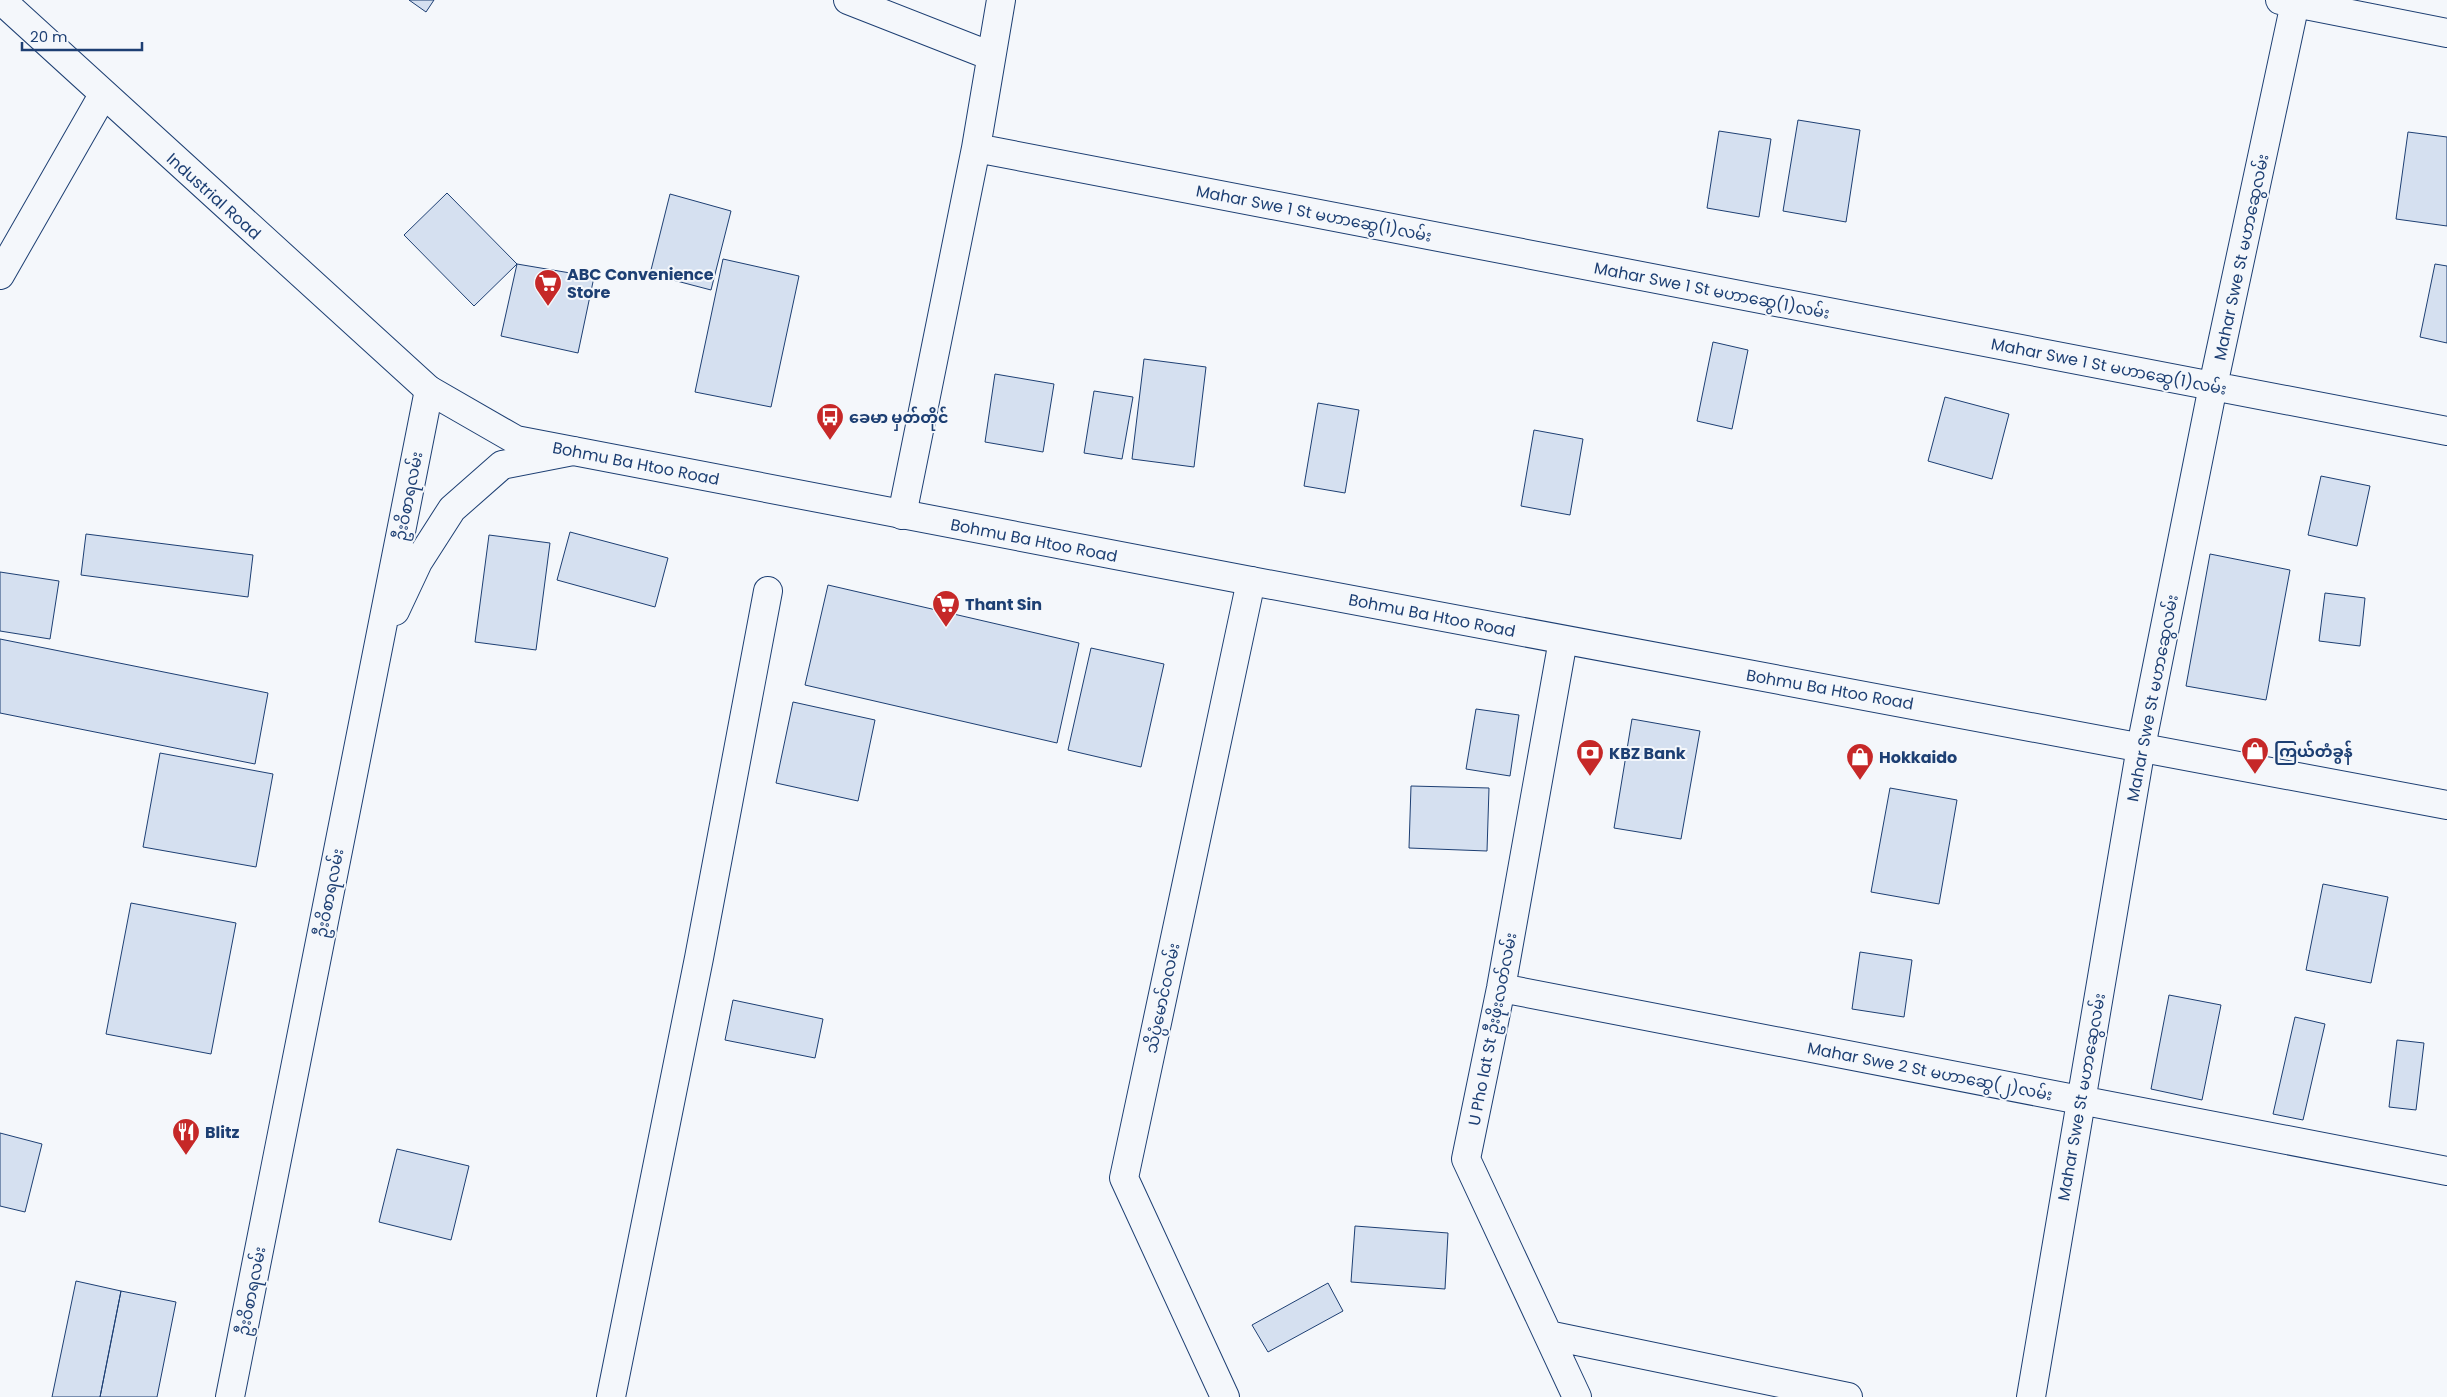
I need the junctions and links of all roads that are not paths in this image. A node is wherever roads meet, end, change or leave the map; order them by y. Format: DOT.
graph roads {
  1 [pos="848,0"];
  2 [pos="1000,0"];
  3 [pos="3,1"];
  4 [pos="2288,2"];
  5 [pos="2447,33"];
  6 [pos="992,56"];
  7 [pos="103,95"];
  8 [pos="976,148"];
  9 [pos="0,275"];
  10 [pos="2213,386"];
  11 [pos="429,390"];
  12 [pos="2447,431"];
  13 [pos="573,451"];
  14 [pos="902,514"];
  15 [pos="1251,582"];
  16 [pos="768,591"];
  17 [pos="1563,640"];
  18 [pos="378,649"];
  19 [pos="2142,747"];
  20 [pos="2447,805"];
  21 [pos="1501,988"];
  22 [pos="2080,1100"];
  23 [pos="2447,1171"];
  24 [pos="1548,1335"];
  25 [pos="230,1397"];
  26 [pos="611,1397"];
  27 [pos="1225,1397"];
  28 [pos="1577,1397"];
  29 [pos="1848,1397"];
  30 [pos="2031,1397"];
  1 -- 6 [label="street"];
  2 -- 6 [label="street"];
  3 -- 7 [label="street, Industrial Road"];
  4 -- 5 [label="street"];
  4 -- 10 [label="street, Mahar Swe St မဟာဆွေလမ်း"];
  6 -- 8 [label="street"];
  7 -- 9 [label="street"];
  7 -- 11 [label="street, Industrial Road"];
  8 -- 10 [label="street, Mahar Swe 1 St မဟာဆွေ(1)လမ်း"];
  8 -- 14 [label="street"];
  10 -- 12 [label="street, Mahar Swe 1 St မဟာဆွေ(1)လမ်း"];
  10 -- 19 [label="street, Mahar Swe St မဟာဆွေလမ်း"];
  11 -- 13 [label="street, Bohmu Ba Htoo Road"];
  11 -- 18 [label="street, ဦးဝိစာရလမ်း"];
  13 -- 14 [label="street, Bohmu Ba Htoo Road"];
  13 -- 18 [label="street"];
  14 -- 15 [label="street, Bohmu Ba Htoo Road"];
  15 -- 17 [label="street, Bohmu Ba Htoo Road"];
  15 -- 27 [label="street, သိပ္ပံမောင်ဝလမ်း"];
  16 -- 26 [label="street"];
  17 -- 19 [label="street, Bohmu Ba Htoo Road"];
  17 -- 21 [label="street, U Pho lat St ဦးဖိုးလတ်လမ်း"];
  18 -- 25 [label="street, ဦးဝိစာရလမ်း"];
  19 -- 20 [label="street, Bohmu Ba Htoo Road"];
  19 -- 22 [label="street, Mahar Swe St မဟာဆွေလမ်း"];
  21 -- 22 [label="street, Mahar Swe 2 St မဟာဆွေ(၂)လမ်း"];
  21 -- 24 [label="street, U Pho lat St ဦးဖိုးလတ်လမ်း"];
  22 -- 23 [label="street, Mahar Swe 2 St မဟာဆွေ(၂)လမ်း"];
  22 -- 30 [label="street, Mahar Swe St မဟာဆွေလမ်း"];
  24 -- 28 [label="street, U Pho lat St ဦးဖိုးလတ်လမ်း"];
  24 -- 29 [label="street"];
}
